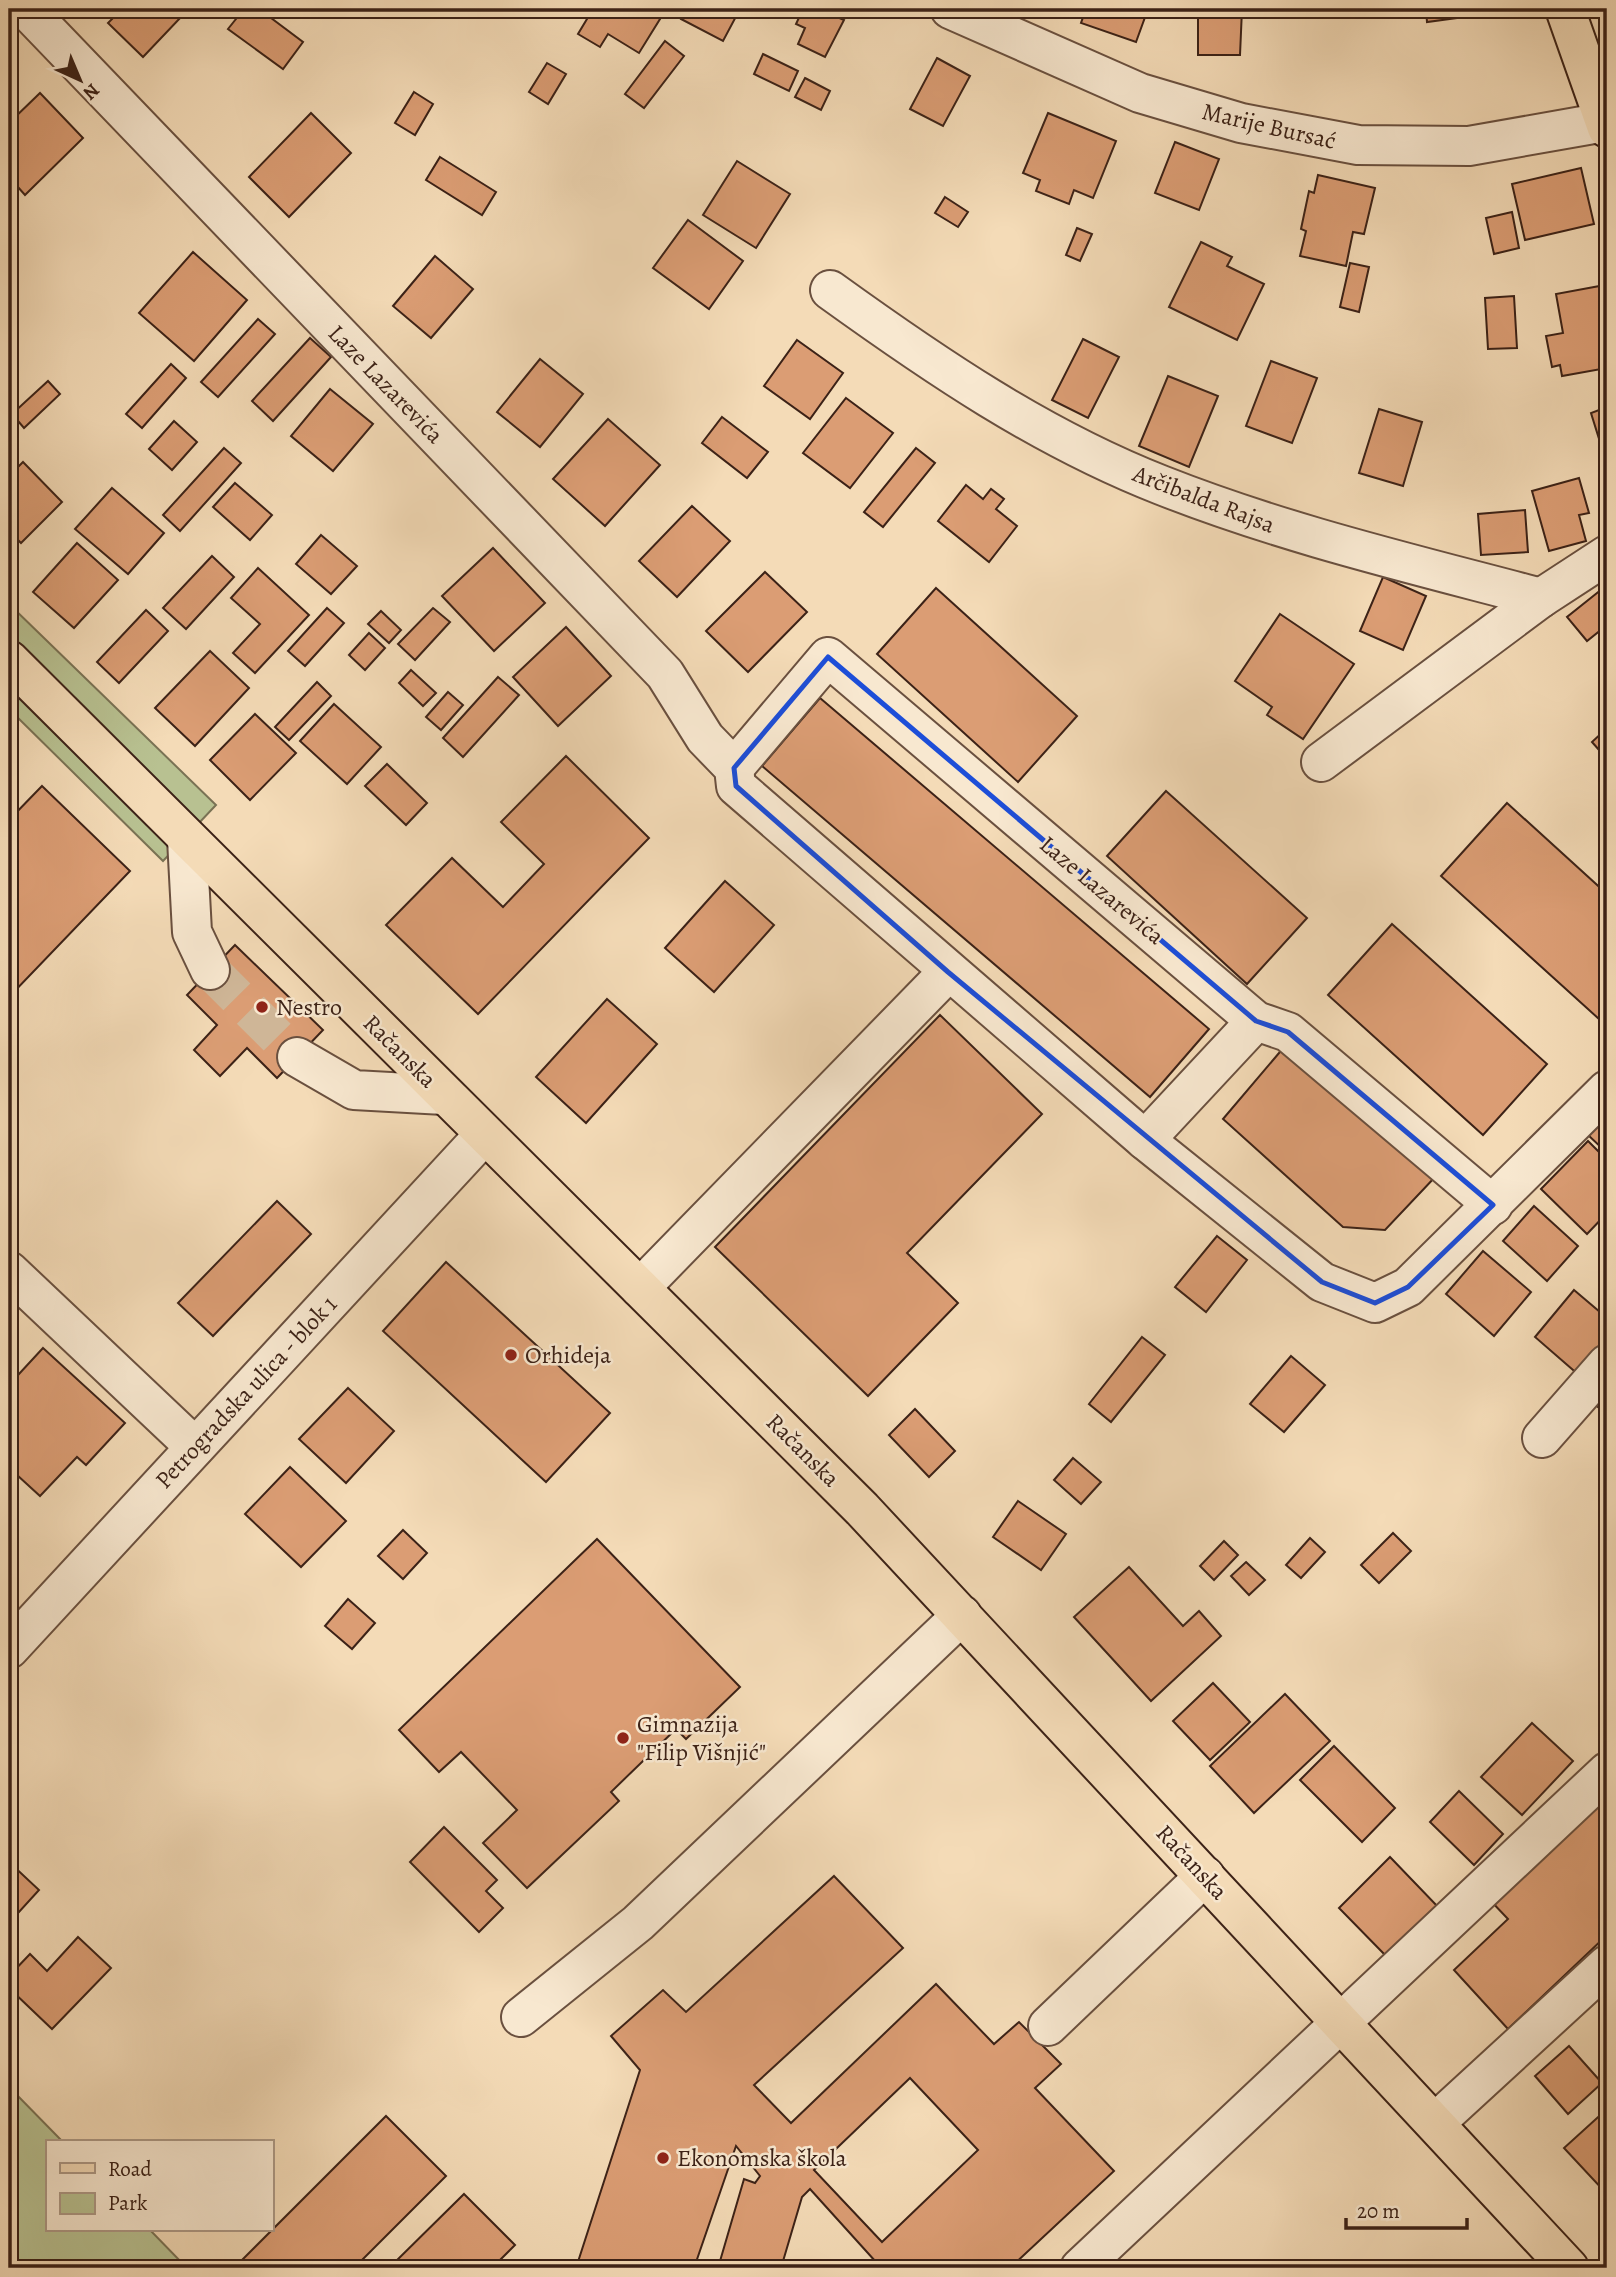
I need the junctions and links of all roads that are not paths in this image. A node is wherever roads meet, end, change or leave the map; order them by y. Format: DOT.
graph roads {
  1 [pos="26,9"];
  2 [pos="950,9"];
  3 [pos="1565,9"];
  4 [pos="1606,125"];
  5 [pos="830,290"];
  6 [pos="1607,555"];
  7 [pos="1541,598"];
  8 [pos="9,660"];
  9 [pos="1321,762"];
  10 [pos="734,768"];
  11 [pos="187,839"];
  12 [pos="210,970"];
  13 [pos="948,972"];
  14 [pos="1256,1021"];
  15 [pos="297,1058"];
  16 [pos="1607,1090"];
  17 [pos="444,1095"];
  18 [pos="484,1135"];
  19 [pos="1145,1140"];
  20 [pos="1493,1205"];
  21 [pos="9,1271"];
  22 [pos="640,1288"];
  23 [pos="1607,1364"];
  24 [pos="1542,1438"];
  25 [pos="195,1447"];
  26 [pos="962,1615"];
  27 [pos="9,1648"];
  28 [pos="1607,1772"];
  29 [pos="1205,1876"];
  30 [pos="1607,1965"];
  31 [pos="521,2017"];
  32 [pos="1342,2021"];
  33 [pos="1048,2026"];
  34 [pos="1435,2123"];
  35 [pos="1080,2268"];
  36 [pos="1569,2268"];
  1 -- 10 [label="street, Laze Lazarevića"];
  2 -- 4 [label="street, Marije Bursać"];
  3 -- 4 [label="main road"];
  5 -- 7 [label="street, Arčibalda Rajsa"];
  6 -- 7 [label="street"];
  7 -- 9 [label="street"];
  8 -- 11 [label="main road, Račanska"];
  10 -- 13 [label="street, Laze Lazarevića"];
  10 -- 14 [label="street, Laze Lazarevića"];
  11 -- 12 [label="street"];
  11 -- 17 [label="main road, Račanska"];
  13 -- 19 [label="street, Laze Lazarevića"];
  13 -- 22 [label="street"];
  14 -- 19 [label="street"];
  14 -- 20 [label="street, Laze Lazarevića"];
  15 -- 17 [label="street"];
  16 -- 20 [label="street, Laze Lazarevića"];
  17 -- 18 [label="main road, Račanska"];
  18 -- 22 [label="main road, Račanska"];
  18 -- 25 [label="street, Petrogradska ulica - blok 1"];
  19 -- 20 [label="street, Laze Lazarevića"];
  21 -- 25 [label="street"];
  22 -- 26 [label="main road, Račanska"];
  23 -- 24 [label="street"];
  25 -- 27 [label="street, Petrogradska ulica - blok 1"];
  26 -- 29 [label="main road, Račanska"];
  26 -- 31 [label="street"];
  28 -- 32 [label="street"];
  29 -- 32 [label="main road, Račanska"];
  29 -- 33 [label="street"];
  30 -- 34 [label="street"];
  32 -- 34 [label="main road, Račanska"];
  32 -- 35 [label="street"];
  34 -- 36 [label="main road, Račanska"];
}
